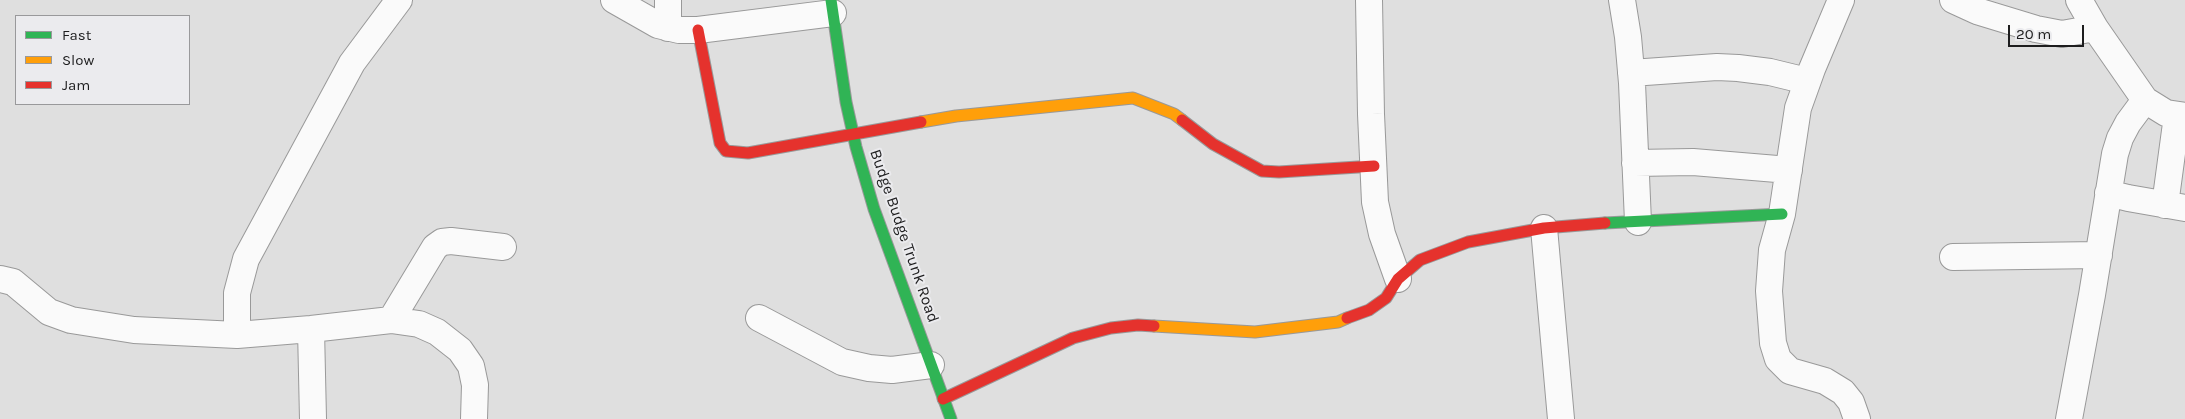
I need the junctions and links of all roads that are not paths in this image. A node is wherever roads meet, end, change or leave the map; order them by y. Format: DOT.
graph roads {
  1 [pos="399,0"];
  2 [pos="614,0"];
  3 [pos="668,0"];
  4 [pos="1369,0"];
  5 [pos="1622,0"];
  6 [pos="1841,0"];
  7 [pos="1953,0"];
  8 [pos="2078,0"];
  9 [pos="832,6"];
  10 [pos="668,28"];
  11 [pos="2095,28"];
  12 [pos="698,30"];
  13 [pos="1631,73"];
  14 [pos="1807,82"];
  15 [pos="2145,100"];
  16 [pos="2181,116"];
  17 [pos="854,135"];
  18 [pos="1636,164"];
  19 [pos="1374,166"];
  20 [pos="1789,170"];
  21 [pos="2108,193"];
  22 [pos="2175,206"];
  23 [pos="1782,214"];
  24 [pos="1638,222"];
  25 [pos="1544,228"];
  26 [pos="503,248"];
  27 [pos="2099,255"];
  28 [pos="1953,258"];
  29 [pos="0,279"];
  30 [pos="1398,279"];
  31 [pos="759,318"];
  32 [pos="390,320"];
  33 [pos="311,330"];
  34 [pos="237,335"];
  35 [pos="931,365"];
  36 [pos="943,399"];
  37 [pos="313,419"];
  38 [pos="474,419"];
  39 [pos="951,419"];
  40 [pos="1561,419"];
  41 [pos="1857,419"];
  42 [pos="2069,419"];
  1 -- 34 [label="street"];
  2 -- 10 [label="street"];
  3 -- 10 [label="street"];
  4 -- 19 [label="street"];
  5 -- 13 [label="street"];
  6 -- 14 [label="street"];
  7 -- 11 [label="street"];
  8 -- 11 [label="street"];
  9 -- 12 [label="street"];
  9 -- 17 [label="street, Budge Budge Trunk Road"];
  10 -- 12 [label="street"];
  11 -- 15 [label="street"];
  12 -- 17 [label="street"];
  13 -- 14 [label="street"];
  13 -- 18 [label="street"];
  14 -- 20 [label="street"];
  15 -- 16 [label="street"];
  15 -- 21 [label="street"];
  16 -- 22 [label="street"];
  17 -- 19 [label="street"];
  17 -- 35 [label="street, Budge Budge Trunk Road"];
  18 -- 20 [label="street"];
  18 -- 24 [label="street"];
  19 -- 30 [label="street"];
  20 -- 23 [label="street"];
  21 -- 22 [label="street"];
  21 -- 27 [label="street"];
  23 -- 24 [label="street"];
  23 -- 41 [label="street"];
  24 -- 25 [label="street"];
  25 -- 30 [label="street"];
  25 -- 40 [label="street"];
  26 -- 32 [label="street"];
  27 -- 28 [label="street"];
  27 -- 42 [label="street"];
  29 -- 34 [label="street"];
  30 -- 36 [label="street"];
  31 -- 35 [label="street"];
  32 -- 33 [label="street"];
  32 -- 38 [label="street"];
  33 -- 34 [label="street"];
  33 -- 37 [label="street"];
  35 -- 36 [label="street, Budge Budge Trunk Road"];
  36 -- 39 [label="street, Budge Budge Trunk Road"];
}
